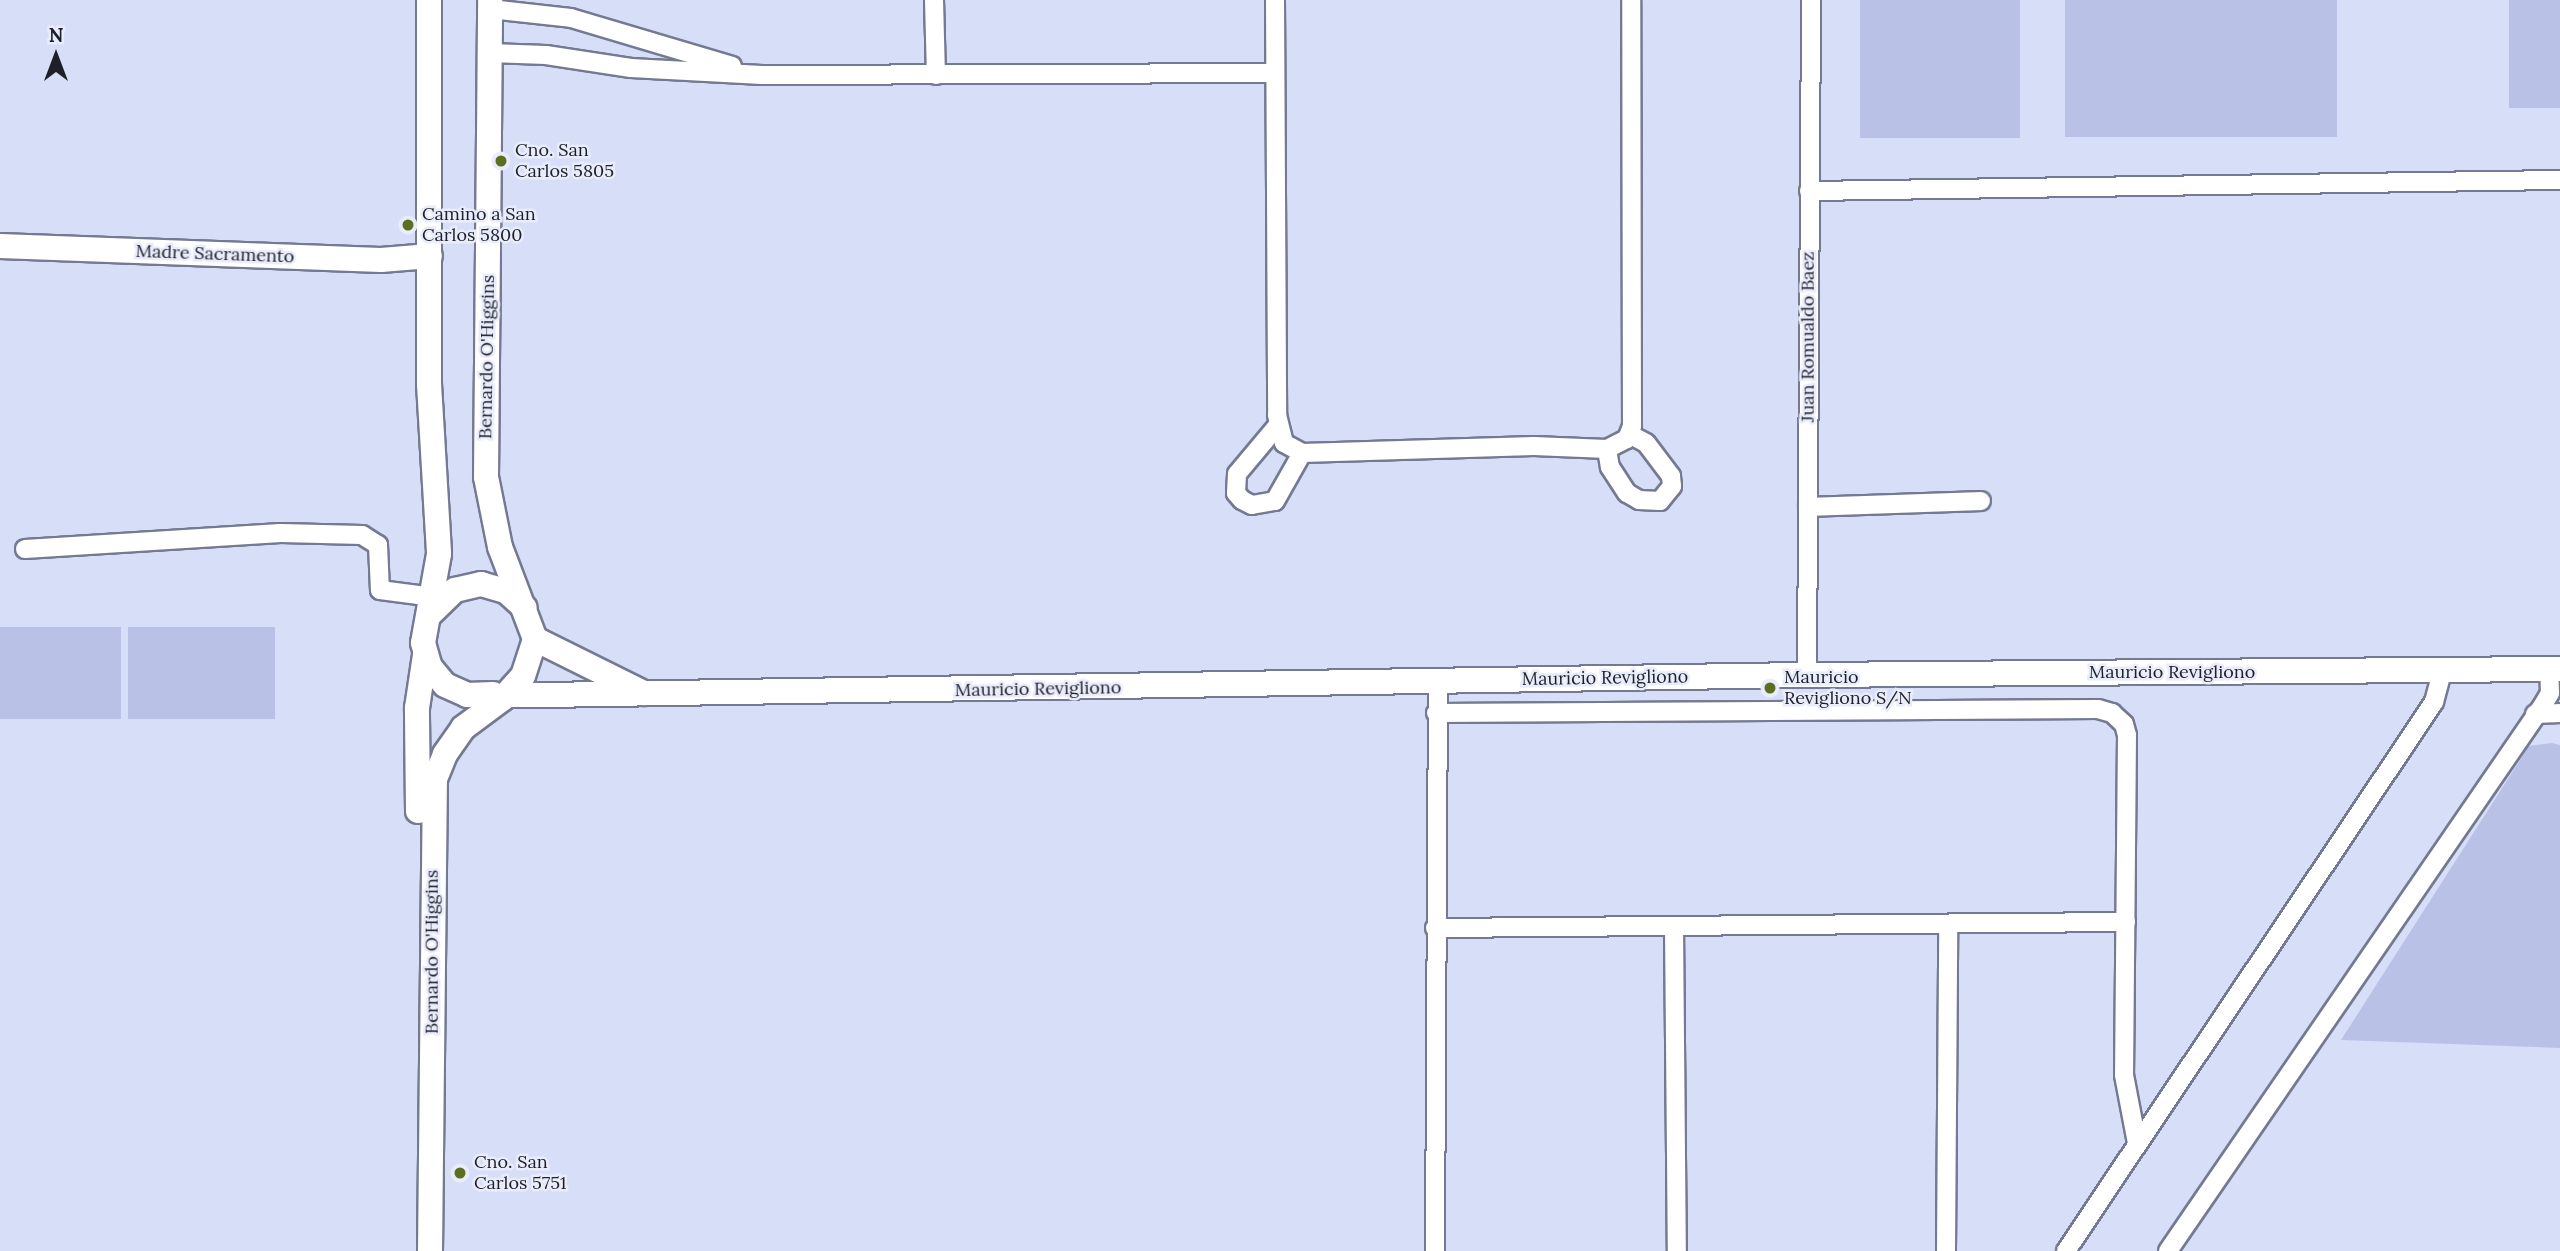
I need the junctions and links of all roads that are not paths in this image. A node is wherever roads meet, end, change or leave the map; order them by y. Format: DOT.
graph roads {
  1 [pos="429,0"];
  2 [pos="934,0"];
  3 [pos="1275,0"];
  4 [pos="1632,0"];
  5 [pos="1811,0"];
  6 [pos="490,5"];
  7 [pos="490,53"];
  8 [pos="1275,73"];
  9 [pos="762,75"];
  10 [pos="936,75"];
  11 [pos="2560,180"];
  12 [pos="1809,191"];
  13 [pos="0,246"];
  14 [pos="430,256"];
  15 [pos="1278,425"];
  16 [pos="1629,434"];
  17 [pos="1607,449"];
  18 [pos="1302,453"];
  19 [pos="1981,501"];
  20 [pos="1808,508"];
  21 [pos="25,550"];
  22 [pos="431,608"];
  23 [pos="534,630"];
  24 [pos="425,655"];
  25 [pos="2444,669"];
  26 [pos="2554,669"];
  27 [pos="1807,675"];
  28 [pos="1437,681"];
  29 [pos="499,693"];
  30 [pos="651,696"];
  31 [pos="1436,713"];
  32 [pos="2560,713"];
  33 [pos="2535,714"];
  34 [pos="2126,922"];
  35 [pos="1674,926"];
  36 [pos="1948,926"];
  37 [pos="1435,928"];
  38 [pos="2137,1143"];
  39 [pos="417,1251"];
  40 [pos="430,1251"];
  41 [pos="1435,1251"];
  42 [pos="1677,1251"];
  43 [pos="1947,1251"];
  44 [pos="2066,1251"];
  45 [pos="2168,1251"];
  1 -- 14 [label="main road, Bernardo O'Higgins"];
  2 -- 10 [label="street"];
  3 -- 8 [label="street"];
  4 -- 16 [label="street"];
  5 -- 12 [label="street, Juan Romualdo Baez"];
  6 -- 7 [label="main road, Bernardo O'Higgins"];
  6 -- 9 [label="street"];
  7 -- 9 [label="street"];
  7 -- 23 [label="main road, Bernardo O'Higgins"];
  8 -- 10 [label="street"];
  8 -- 15 [label="street"];
  9 -- 10 [label="street"];
  11 -- 12 [label="street"];
  12 -- 20 [label="street, Juan Romualdo Baez"];
  13 -- 14 [label="main road, Madre Sacramento"];
  14 -- 22 [label="main road, Bernardo O'Higgins"];
  15 -- 18 [label="street"];
  15 -- 18 [label="street"];
  16 -- 17 [label="street"];
  16 -- 17 [label="street"];
  17 -- 18 [label="street"];
  19 -- 20 [label="street"];
  20 -- 27 [label="street, Juan Romualdo Baez"];
  21 -- 22 [label="street"];
  22 -- 23 [label="main road"];
  22 -- 24 [label="main road, Bernardo O'Higgins"];
  23 -- 29 [label="main road, Bernardo O'Higgins"];
  23 -- 30 [label="main road, Mauricio Revigliono"];
  24 -- 29 [label="main road"];
  24 -- 39 [label="main road, Bernardo O'Higgins"];
  25 -- 26 [label="main road, Mauricio Revigliono"];
  25 -- 27 [label="main road, Mauricio Revigliono"];
  25 -- 38 [label="street"];
  26 -- 33 [label="street"];
  27 -- 28 [label="main road, Mauricio Revigliono"];
  28 -- 30 [label="main road, Mauricio Revigliono"];
  28 -- 31 [label="street"];
  29 -- 30 [label="main road, Mauricio Revigliono"];
  29 -- 40 [label="main road, Bernardo O'Higgins"];
  31 -- 34 [label="street"];
  31 -- 37 [label="street"];
  32 -- 33 [label="street"];
  33 -- 45 [label="street"];
  34 -- 36 [label="street"];
  34 -- 38 [label="street"];
  35 -- 36 [label="street"];
  35 -- 37 [label="street"];
  35 -- 42 [label="street"];
  36 -- 43 [label="street"];
  37 -- 41 [label="street"];
  38 -- 44 [label="street"];
}
